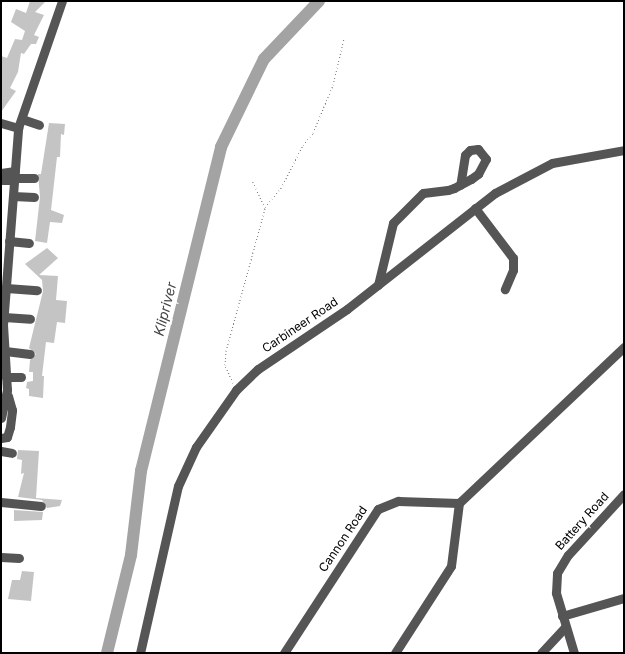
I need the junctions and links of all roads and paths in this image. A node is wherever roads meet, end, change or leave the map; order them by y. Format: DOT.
graph roads {
  1 [pos="62,1"];
  2 [pos="344,38"];
  3 [pos="22,119"];
  4 [pos="1,123"];
  5 [pos="39,125"];
  6 [pos="18,128"];
  7 [pos="624,150"];
  8 [pos="1,172"];
  9 [pos="14,176"];
  10 [pos="34,178"];
  11 [pos="1,180"];
  12 [pos="252,180"];
  13 [pos="460,185"];
  14 [pos="13,196"];
  15 [pos="34,197"];
  16 [pos="265,208"];
  17 [pos="475,208"];
  18 [pos="10,241"];
  19 [pos="29,243"];
  20 [pos="4,277"];
  21 [pos="378,284"];
  22 [pos="34,287"];
  23 [pos="6,288"];
  24 [pos="505,288"];
  25 [pos="30,319"];
  26 [pos="3,322"];
  27 [pos="624,347"];
  28 [pos="4,351"];
  29 [pos="30,354"];
  30 [pos="6,377"];
  31 [pos="21,377"];
  32 [pos="7,390"];
  33 [pos="236,390"];
  34 [pos="1,418"];
  35 [pos="1,438"];
  36 [pos="1,451"];
  37 [pos="12,453"];
  38 [pos="624,494"];
  39 [pos="1,502"];
  40 [pos="459,503"];
  41 [pos="41,506"];
  42 [pos="1,557"];
  43 [pos="19,558"];
  44 [pos="624,598"];
  45 [pos="562,616"];
  46 [pos="565,627"];
  47 [pos="140,653"];
  48 [pos="284,653"];
  49 [pos="395,653"];
  50 [pos="541,653"];
  51 [pos="574,653"];
  1 -- 3 [label="street"];
  2 -- 16 [label="path"];
  3 -- 5 [label="street"];
  3 -- 6 [label="street"];
  4 -- 6 [label="street"];
  6 -- 9 [label="street"];
  7 -- 17 [label="street, Carbineer Road"];
  8 -- 9 [label="street"];
  9 -- 10 [label="street"];
  9 -- 11 [label="street"];
  9 -- 14 [label="street"];
  12 -- 16 [label="path"];
  13 -- 21 [label="street"];
  14 -- 15 [label="street"];
  14 -- 18 [label="street"];
  16 -- 33 [label="path"];
  17 -- 21 [label="street, Carbineer Road"];
  17 -- 24 [label="street"];
  18 -- 19 [label="street"];
  18 -- 20 [label="street"];
  20 -- 23 [label="street"];
  21 -- 33 [label="street, Carbineer Road"];
  22 -- 23 [label="street"];
  23 -- 26 [label="street"];
  25 -- 26 [label="street"];
  26 -- 28 [label="street"];
  27 -- 40 [label="street"];
  28 -- 29 [label="street"];
  28 -- 30 [label="street"];
  30 -- 31 [label="street"];
  30 -- 32 [label="street"];
  32 -- 34 [label="street"];
  32 -- 35 [label="street"];
  33 -- 47 [label="street, Carbineer Road"];
  36 -- 37 [label="street"];
  38 -- 45 [label="street, Battery Road"];
  39 -- 41 [label="street"];
  40 -- 48 [label="street, Cannon Road"];
  40 -- 49 [label="street"];
  42 -- 43 [label="street"];
  44 -- 45 [label="street"];
  45 -- 46 [label="street, Battery Road"];
  46 -- 50 [label="street"];
  46 -- 51 [label="street, Battery Road"];
}
